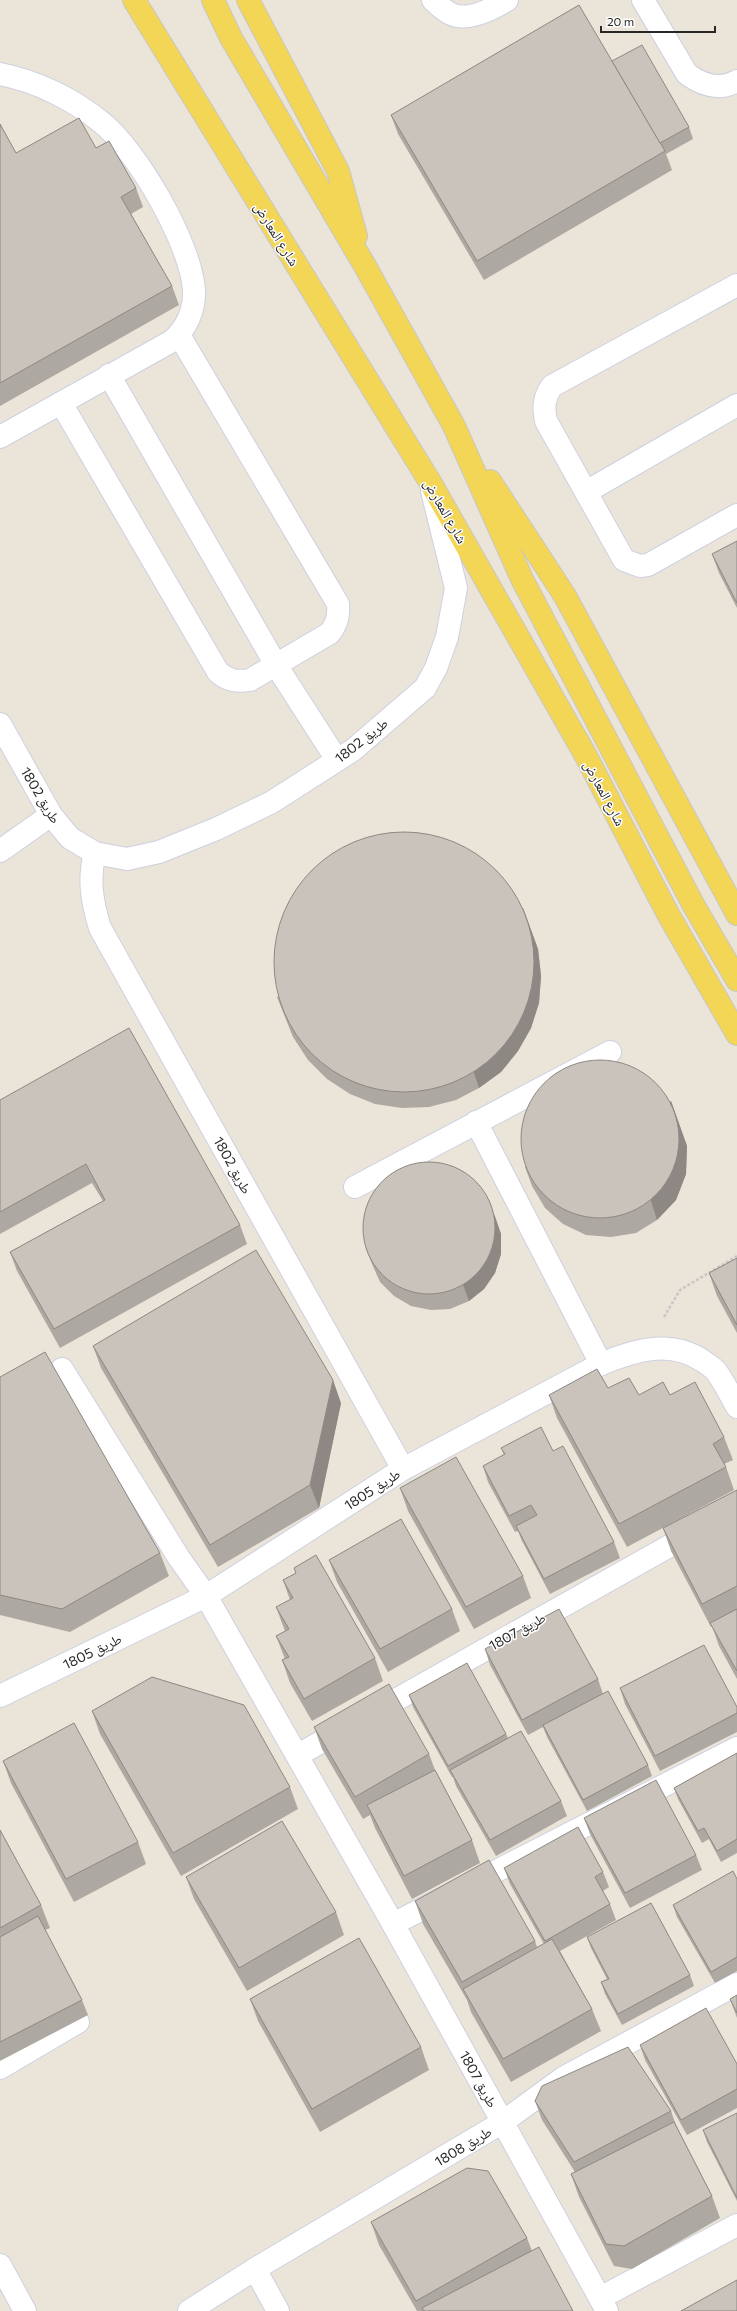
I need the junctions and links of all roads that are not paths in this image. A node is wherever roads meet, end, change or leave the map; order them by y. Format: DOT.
graph roads {
  1 [pos="134,0"];
  2 [pos="213,0"];
  3 [pos="248,0"];
  4 [pos="433,0"];
  5 [pos="507,0"];
  6 [pos="643,0"];
  7 [pos="0,74"];
  8 [pos="737,81"];
  9 [pos="365,266"];
  10 [pos="737,285"];
  11 [pos="179,335"];
  12 [pos="109,375"];
  13 [pos="60,403"];
  14 [pos="737,405"];
  15 [pos="454,426"];
  16 [pos="0,437"];
  17 [pos="430,482"];
  18 [pos="586,492"];
  19 [pos="737,514"];
  20 [pos="276,665"];
  21 [pos="0,724"];
  22 [pos="337,760"];
  23 [pos="51,815"];
  24 [pos="0,851"];
  25 [pos="95,853"];
  26 [pos="737,914"];
  27 [pos="737,980"];
  28 [pos="737,1034"];
  29 [pos="610,1052"];
  30 [pos="476,1122"];
  31 [pos="355,1187"];
  32 [pos="601,1364"];
  33 [pos="62,1369"];
  34 [pos="737,1407"];
  35 [pos="403,1469"];
  36 [pos="737,1508"];
  37 [pos="206,1596"];
  38 [pos="0,1696"];
  39 [pos="737,1748"];
  40 [pos="298,1755"];
  41 [pos="393,1924"];
  42 [pos="737,1984"];
  43 [pos="78,2022"];
  44 [pos="0,2068"];
  45 [pos="503,2122"];
  46 [pos="737,2225"];
  47 [pos="0,2265"];
  48 [pos="255,2269"];
  49 [pos="604,2305"];
  50 [pos="25,2311"];
  51 [pos="189,2311"];
  52 [pos="278,2311"];
  1 -- 17 [label="main road, شارع المعارض"];
  2 -- 9 [label="main road, شارع المعارض"];
  3 -- 9 [label="main road"];
  4 -- 5 [label="street"];
  6 -- 8 [label="street"];
  7 -- 11 [label="street"];
  9 -- 15 [label="main road, شارع المعارض"];
  10 -- 18 [label="street"];
  11 -- 12 [label="street"];
  11 -- 20 [label="street"];
  12 -- 13 [label="street"];
  12 -- 20 [label="street"];
  13 -- 16 [label="street"];
  13 -- 20 [label="street"];
  14 -- 18 [label="street"];
  15 -- 26 [label="main road"];
  15 -- 27 [label="main road, شارع المعارض"];
  17 -- 22 [label="street, طريق 1802"];
  17 -- 28 [label="main road, شارع المعارض"];
  18 -- 19 [label="street"];
  20 -- 22 [label="street"];
  21 -- 23 [label="street, طريق 1802"];
  22 -- 25 [label="street, طريق 1802"];
  23 -- 24 [label="street"];
  23 -- 25 [label="street, طريق 1802"];
  25 -- 35 [label="street, طريق 1802"];
  29 -- 30 [label="street"];
  30 -- 31 [label="street"];
  30 -- 32 [label="street"];
  32 -- 34 [label="street, طريق 1805"];
  32 -- 35 [label="street, طريق 1805"];
  33 -- 37 [label="street, طريق 1807"];
  35 -- 37 [label="street, طريق 1805"];
  36 -- 40 [label="street, طريق 1807"];
  37 -- 38 [label="street, طريق 1805"];
  37 -- 40 [label="street, طريق 1807"];
  39 -- 41 [label="street"];
  40 -- 41 [label="street, طريق 1807"];
  41 -- 45 [label="street, طريق 1807"];
  42 -- 45 [label="street, طريق 1808"];
  43 -- 44 [label="street"];
  45 -- 48 [label="street, طريق 1808"];
  45 -- 49 [label="street, طريق 1807"];
  46 -- 49 [label="street, طريق 1807"];
  47 -- 50 [label="street"];
  48 -- 51 [label="street, طريق 1808"];
  48 -- 52 [label="street"];
}
